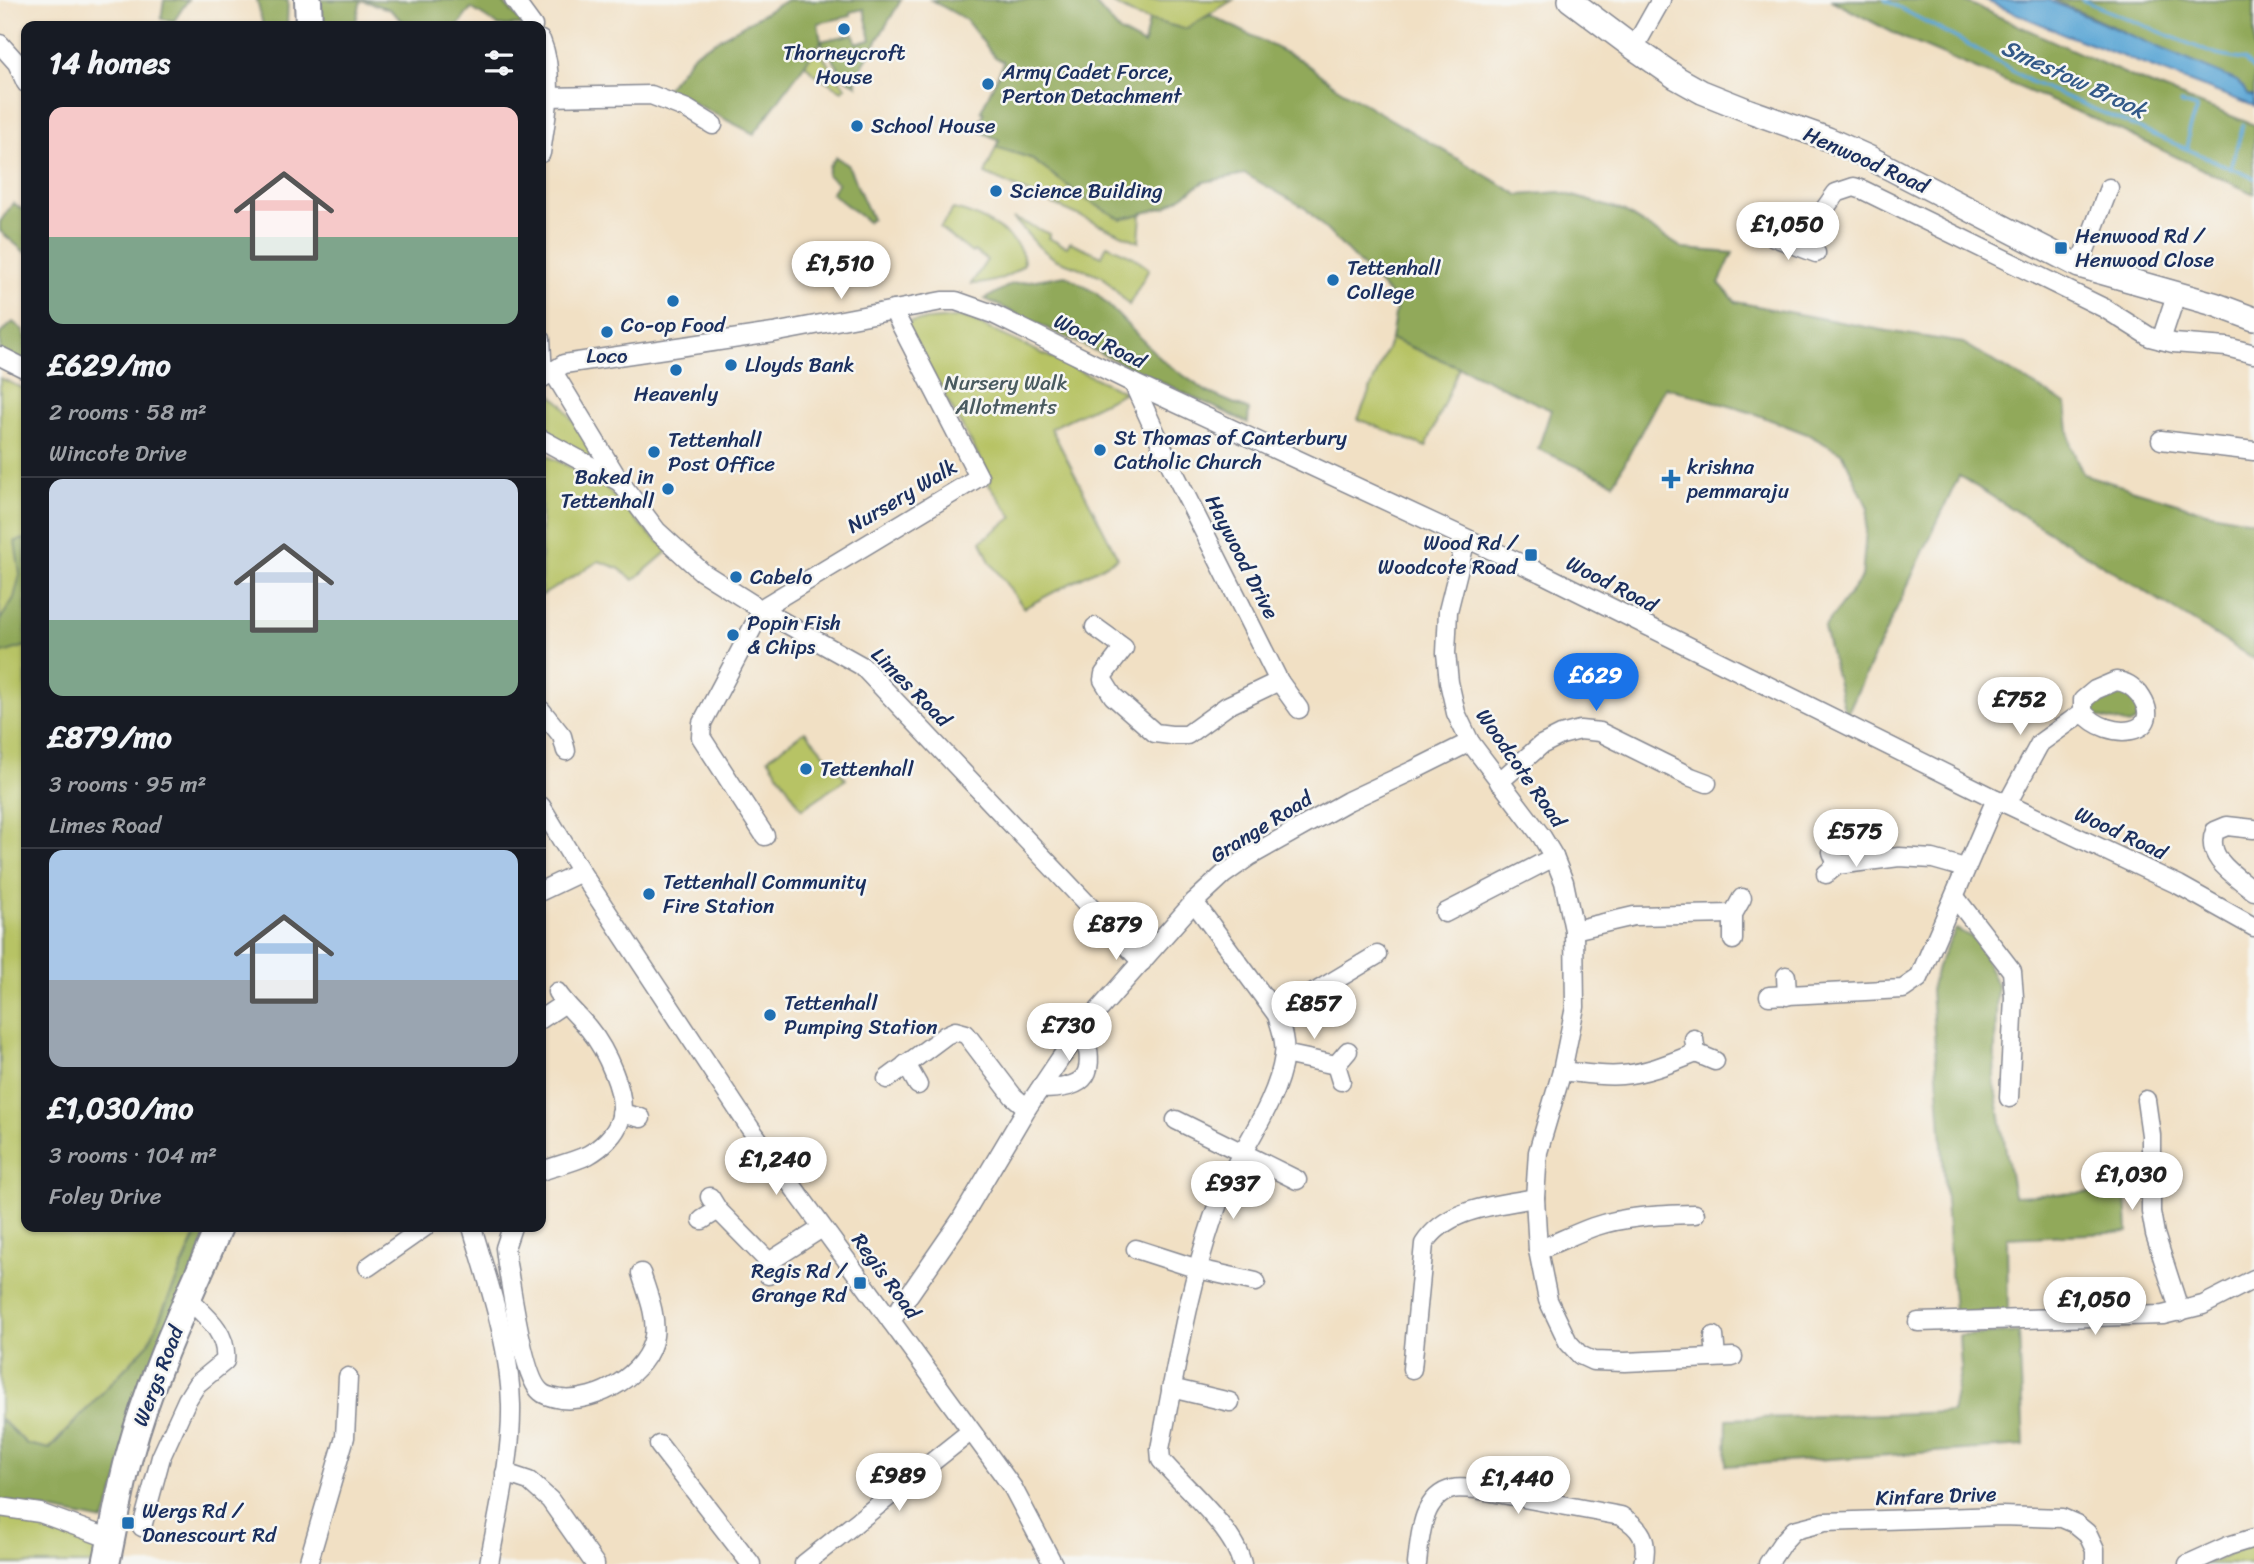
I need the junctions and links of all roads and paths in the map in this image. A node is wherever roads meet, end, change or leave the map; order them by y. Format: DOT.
graph roads {
  1 [pos="309,0"];
  2 [pos="514,0"];
  3 [pos="1570,0"];
  4 [pos="1661,0"];
  5 [pos="309,21"];
  6 [pos="529,21"];
  7 [pos="0,44"];
  8 [pos="1634,48"];
  9 [pos="546,57"];
  10 [pos="21,72"];
  11 [pos="548,97"];
  12 [pos="546,113"];
  13 [pos="713,125"];
  14 [pos="2109,188"];
  15 [pos="1774,237"];
  16 [pos="1799,245"];
  17 [pos="1816,253"];
  18 [pos="2078,266"];
  19 [pos="2176,295"];
  20 [pos="893,310"];
  21 [pos="2254,318"];
  22 [pos="2161,340"];
  23 [pos="2254,354"];
  24 [pos="0,356"];
  25 [pos="21,366"];
  26 [pos="546,374"];
  27 [pos="546,378"];
  28 [pos="1133,383"];
  29 [pos="2161,440"];
  30 [pos="546,442"];
  31 [pos="2254,451"];
  32 [pos="620,482"];
  33 [pos="1466,539"];
  34 [pos="762,610"];
  35 [pos="1095,627"];
  36 [pos="1279,681"];
  37 [pos="1299,709"];
  38 [pos="2083,712"];
  39 [pos="546,716"];
  40 [pos="1470,741"];
  41 [pos="566,751"];
  42 [pos="1499,782"];
  43 [pos="1694,784"];
  44 [pos="2001,802"];
  45 [pos="546,814"];
  46 [pos="2254,829"];
  47 [pos="765,836"];
  48 [pos="1554,857"];
  49 [pos="1832,864"];
  50 [pos="1965,868"];
  51 [pos="581,872"];
  52 [pos="546,889"];
  53 [pos="2254,891"];
  54 [pos="1955,897"];
  55 [pos="1742,898"];
  56 [pos="1194,902"];
  57 [pos="1445,913"];
  58 [pos="1732,914"];
  59 [pos="2254,927"];
  60 [pos="1574,930"];
  61 [pos="1733,940"];
  62 [pos="1377,955"];
  63 [pos="1142,962"];
  64 [pos="1786,976"];
  65 [pos="546,1014"];
  66 [pos="1277,1015"];
  67 [pos="1083,1028"];
  68 [pos="1284,1054"];
  69 [pos="1715,1061"];
  70 [pos="906,1063"];
  71 [pos="1342,1066"];
  72 [pos="1562,1071"];
  73 [pos="887,1079"];
  74 [pos="918,1085"];
  75 [pos="1040,1088"];
  76 [pos="2009,1098"];
  77 [pos="2146,1100"];
  78 [pos="1027,1108"];
  79 [pos="621,1112"];
  80 [pos="641,1118"];
  81 [pos="1176,1120"];
  82 [pos="1241,1153"];
  83 [pos="546,1169"];
  84 [pos="1299,1183"];
  85 [pos="1535,1198"];
  86 [pos="1684,1209"];
  87 [pos="702,1220"];
  88 [pos="822,1228"];
  89 [pos="217,1232"];
  90 [pos="418,1232"];
  91 [pos="473,1232"];
  92 [pos="510,1232"];
  93 [pos="1136,1249"];
  94 [pos="1538,1250"];
  95 [pos="368,1267"];
  96 [pos="1198,1269"];
  97 [pos="641,1273"];
  98 [pos="2254,1279"];
  99 [pos="1259,1283"];
  100 [pos="188,1298"];
  101 [pos="2180,1312"];
  102 [pos="891,1321"];
  103 [pos="1918,1322"];
  104 [pos="1714,1336"];
  105 [pos="1417,1359"];
  106 [pos="348,1377"];
  107 [pos="1171,1388"];
  108 [pos="1230,1402"];
  109 [pos="970,1432"];
  110 [pos="659,1446"];
  111 [pos="130,1454"];
  112 [pos="161,1457"];
  113 [pos="505,1474"];
  114 [pos="0,1507"];
  115 [pos="142,1527"];
  116 [pos="2254,1538"];
  117 [pos="108,1551"];
  118 [pos="308,1564"];
  119 [pos="489,1564"];
  120 [pos="595,1564"];
  121 [pos="751,1564"];
  122 [pos="804,1564"];
  123 [pos="1053,1564"];
  124 [pos="1242,1564"];
  125 [pos="1417,1564"];
  126 [pos="1643,1564"];
  127 [pos="1768,1564"];
  128 [pos="2095,1564"];
  129 [pos="2188,1564"];
  1 -- 5 [label="highway"];
  2 -- 6 [label="street"];
  3 -- 8 [label="main road, Henwood Road"];
  4 -- 8 [label="street"];
  7 -- 10 [label="street"];
  8 -- 18 [label="main road, Henwood Road"];
  9 -- 11 [label="street"];
  11 -- 12 [label="street"];
  11 -- 13 [label="street"];
  14 -- 18 [label="street"];
  15 -- 16 [label="street"];
  16 -- 17 [label="street"];
  16 -- 22 [label="street, Henwood Road"];
  18 -- 19 [label="main road, Henwood Road"];
  19 -- 21 [label="main road, Henwood Road"];
  19 -- 22 [label="street"];
  20 -- 26 [label="street"];
  20 -- 28 [label="street, Wood Road"];
  20 -- 34 [label="street, Nursery Walk"];
  22 -- 23 [label="street, Henwood Road"];
  24 -- 25 [label="street"];
  27 -- 32 [label="street, Limes Road"];
  28 -- 33 [label="street, Wood Road"];
  28 -- 36 [label="street, Haywood Drive"];
  29 -- 31 [label="street"];
  30 -- 32 [label="street, Limes Road"];
  32 -- 34 [label="street, Limes Road"];
  33 -- 40 [label="street, Woodcote Road"];
  33 -- 44 [label="street, Wood Road"];
  34 -- 47 [label="street"];
  34 -- 63 [label="street, Limes Road"];
  35 -- 36 [label="street"];
  36 -- 37 [label="street, Haywood Drive"];
  38 -- 44 [label="street"];
  39 -- 41 [label="street"];
  40 -- 42 [label="street, Woodcote Road"];
  40 -- 56 [label="street, Grange Road"];
  42 -- 43 [label="street"];
  42 -- 48 [label="street, Woodcote Road"];
  44 -- 50 [label="street"];
  44 -- 59 [label="street, Wood Road"];
  45 -- 51 [label="street, Regis Road"];
  46 -- 53 [label="street"];
  48 -- 57 [label="street, Woodcote Road"];
  48 -- 60 [label="street, Woodcote Road"];
  49 -- 50 [label="street"];
  50 -- 54 [label="street"];
  51 -- 52 [label="street"];
  51 -- 88 [label="street, Regis Road"];
  54 -- 64 [label="street"];
  54 -- 76 [label="street"];
  55 -- 58 [label="street"];
  56 -- 63 [label="street, Grange Road"];
  56 -- 66 [label="street"];
  58 -- 60 [label="street"];
  58 -- 61 [label="street"];
  60 -- 72 [label="street, Woodcote Road"];
  62 -- 66 [label="street"];
  63 -- 67 [label="street, Grange Road"];
  65 -- 79 [label="street"];
  66 -- 68 [label="street"];
  67 -- 75 [label="street, Grange Road"];
  67 -- 75 [label="street"];
  68 -- 71 [label="street"];
  68 -- 82 [label="street"];
  69 -- 72 [label="street"];
  70 -- 73 [label="street"];
  70 -- 74 [label="street"];
  70 -- 78 [label="street"];
  72 -- 85 [label="street, Woodcote Road"];
  75 -- 78 [label="street, Grange Road"];
  77 -- 101 [label="street"];
  78 -- 102 [label="street, Grange Road"];
  79 -- 80 [label="street"];
  79 -- 83 [label="street"];
  81 -- 82 [label="street"];
  82 -- 84 [label="street"];
  82 -- 96 [label="street"];
  85 -- 94 [label="street, Woodcote Road"];
  85 -- 105 [label="street"];
  86 -- 94 [label="street"];
  87 -- 88 [label="street"];
  88 -- 102 [label="street, Regis Road"];
  89 -- 100 [label="highway, Wergs Road"];
  90 -- 95 [label="street"];
  91 -- 113 [label="street"];
  92 -- 97 [label="street"];
  93 -- 96 [label="street"];
  94 -- 104 [label="street, Woodcote Road"];
  96 -- 99 [label="street"];
  96 -- 107 [label="street"];
  98 -- 101 [label="street"];
  100 -- 111 [label="highway, Wergs Road"];
  100 -- 112 [label="street, Wergs Road"];
  101 -- 103 [label="street"];
  102 -- 109 [label="street, Regis Road"];
  106 -- 118 [label="street"];
  107 -- 108 [label="street"];
  107 -- 124 [label="street"];
  109 -- 122 [label="street"];
  109 -- 123 [label="street, Regis Road"];
  110 -- 121 [label="street"];
  111 -- 112 [label="street, Wergs Road"];
  111 -- 117 [label="highway, Wergs Road"];
  112 -- 115 [label="street, Wergs Road"];
  113 -- 119 [label="street"];
  113 -- 120 [label="street"];
  114 -- 117 [label="street"];
  116 -- 129 [label="street"];
  125 -- 126 [label="street"];
  127 -- 128 [label="street, Kinfare Drive"];
}
